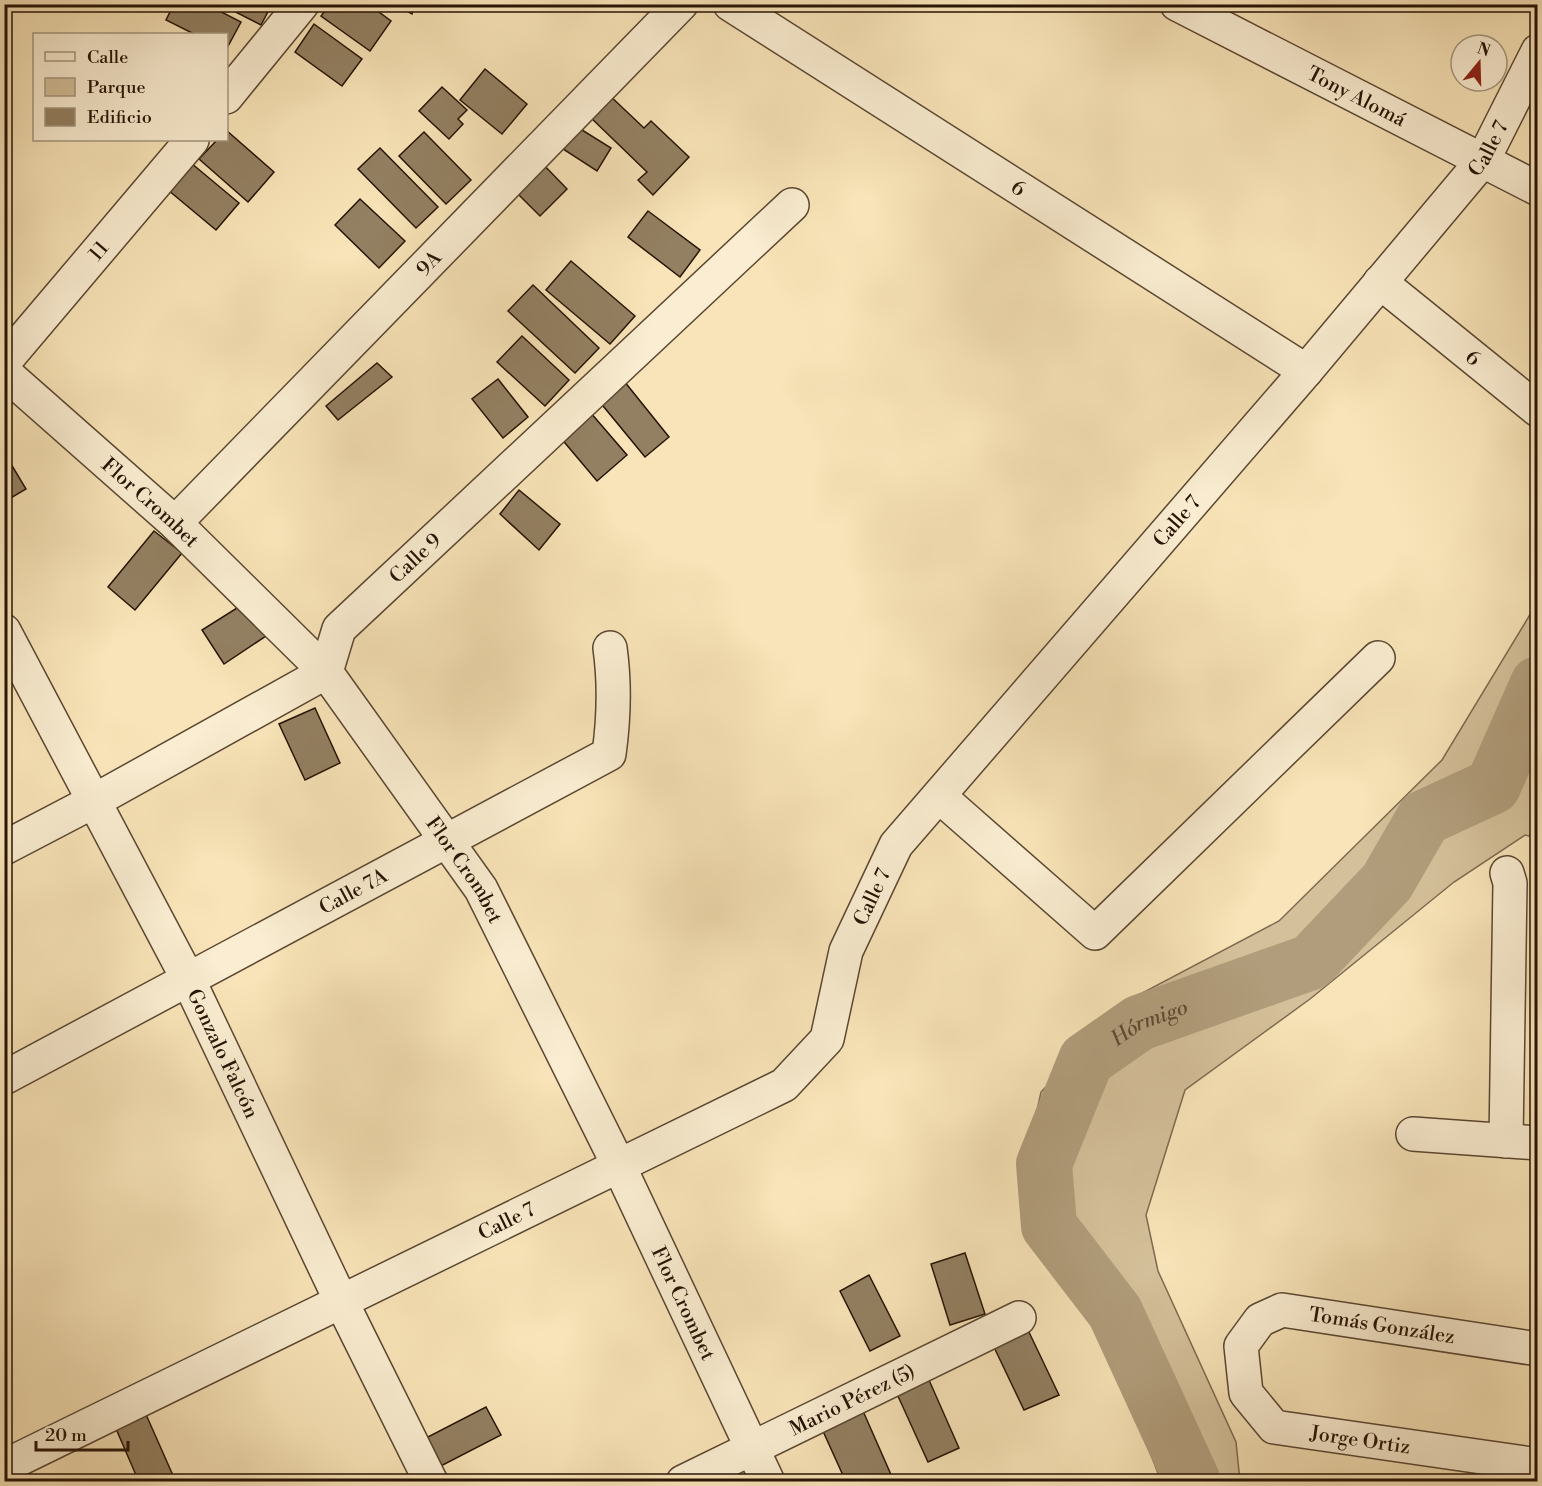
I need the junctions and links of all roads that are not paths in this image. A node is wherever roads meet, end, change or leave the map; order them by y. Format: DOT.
graph roads {
  1 [pos="302,4"];
  2 [pos="681,4"];
  3 [pos="730,4"];
  4 [pos="1177,4"];
  5 [pos="1538,51"];
  6 [pos="228,95"];
  7 [pos="191,141"];
  8 [pos="1483,160"];
  9 [pos="1538,189"];
  10 [pos="792,205"];
  11 [pos="1380,282"];
  12 [pos="4,362"];
  13 [pos="1306,371"];
  14 [pos="4,372"];
  15 [pos="1538,410"];
  16 [pos="175,523"];
  17 [pos="4,632"];
  18 [pos="610,648"];
  19 [pos="1378,658"];
  20 [pos="326,672"];
  21 [pos="939,796"];
  22 [pos="94,801"];
  23 [pos="446,841"];
  24 [pos="4,848"];
  25 [pos="1507,873"];
  26 [pos="189,981"];
  27 [pos="4,1078"];
  28 [pos="1413,1134"];
  29 [pos="1522,1142"];
  30 [pos="619,1166"];
  31 [pos="341,1301"];
  32 [pos="1019,1318"];
  33 [pos="1240,1346"];
  34 [pos="1538,1349"];
  35 [pos="752,1448"];
  36 [pos="5,1465"];
  37 [pos="1538,1466"];
  38 [pos="12,1482"];
  39 [pos="431,1482"];
  40 [pos="683,1482"];
  41 [pos="768,1482"];
  1 -- 6 [label="street"];
  2 -- 16 [label="street, 9A"];
  3 -- 13 [label="street, 6"];
  4 -- 8 [label="street, Tony Alomá"];
  5 -- 8 [label="street, Calle 7"];
  7 -- 12 [label="street, 11"];
  8 -- 9 [label="street, Tony Alomá"];
  8 -- 11 [label="street, Calle 7"];
  10 -- 20 [label="street, Calle 9"];
  11 -- 13 [label="street, Calle 7"];
  11 -- 15 [label="street, 6"];
  13 -- 21 [label="street, Calle 7"];
  14 -- 16 [label="street, Flor Crombet"];
  16 -- 20 [label="street, Flor Crombet"];
  17 -- 22 [label="street, Gonzalo Falcón"];
  18 -- 23 [label="street, Calle 7A"];
  19 -- 21 [label="street"];
  20 -- 22 [label="street"];
  20 -- 23 [label="street, Flor Crombet"];
  21 -- 30 [label="street, Calle 7"];
  22 -- 24 [label="street"];
  22 -- 26 [label="street, Gonzalo Falcón"];
  23 -- 26 [label="street, Calle 7A"];
  23 -- 30 [label="street, Flor Crombet"];
  25 -- 29 [label="street"];
  26 -- 27 [label="street, Calle 7A"];
  26 -- 31 [label="street, Gonzalo Falcón"];
  28 -- 29 [label="street"];
  30 -- 31 [label="street, Calle 7"];
  30 -- 35 [label="street, Flor Crombet"];
  31 -- 36 [label="street, Calle 7"];
  31 -- 39 [label="street, Gonzalo Falcón"];
  32 -- 35 [label="street, Mario Pérez (5)"];
  33 -- 34 [label="street, Tomás González"];
  33 -- 37 [label="street, Jorge Ortiz"];
  35 -- 40 [label="street, Mario Pérez (5)"];
  35 -- 41 [label="street, Flor Crombet"];
  36 -- 38 [label="street"];
}
